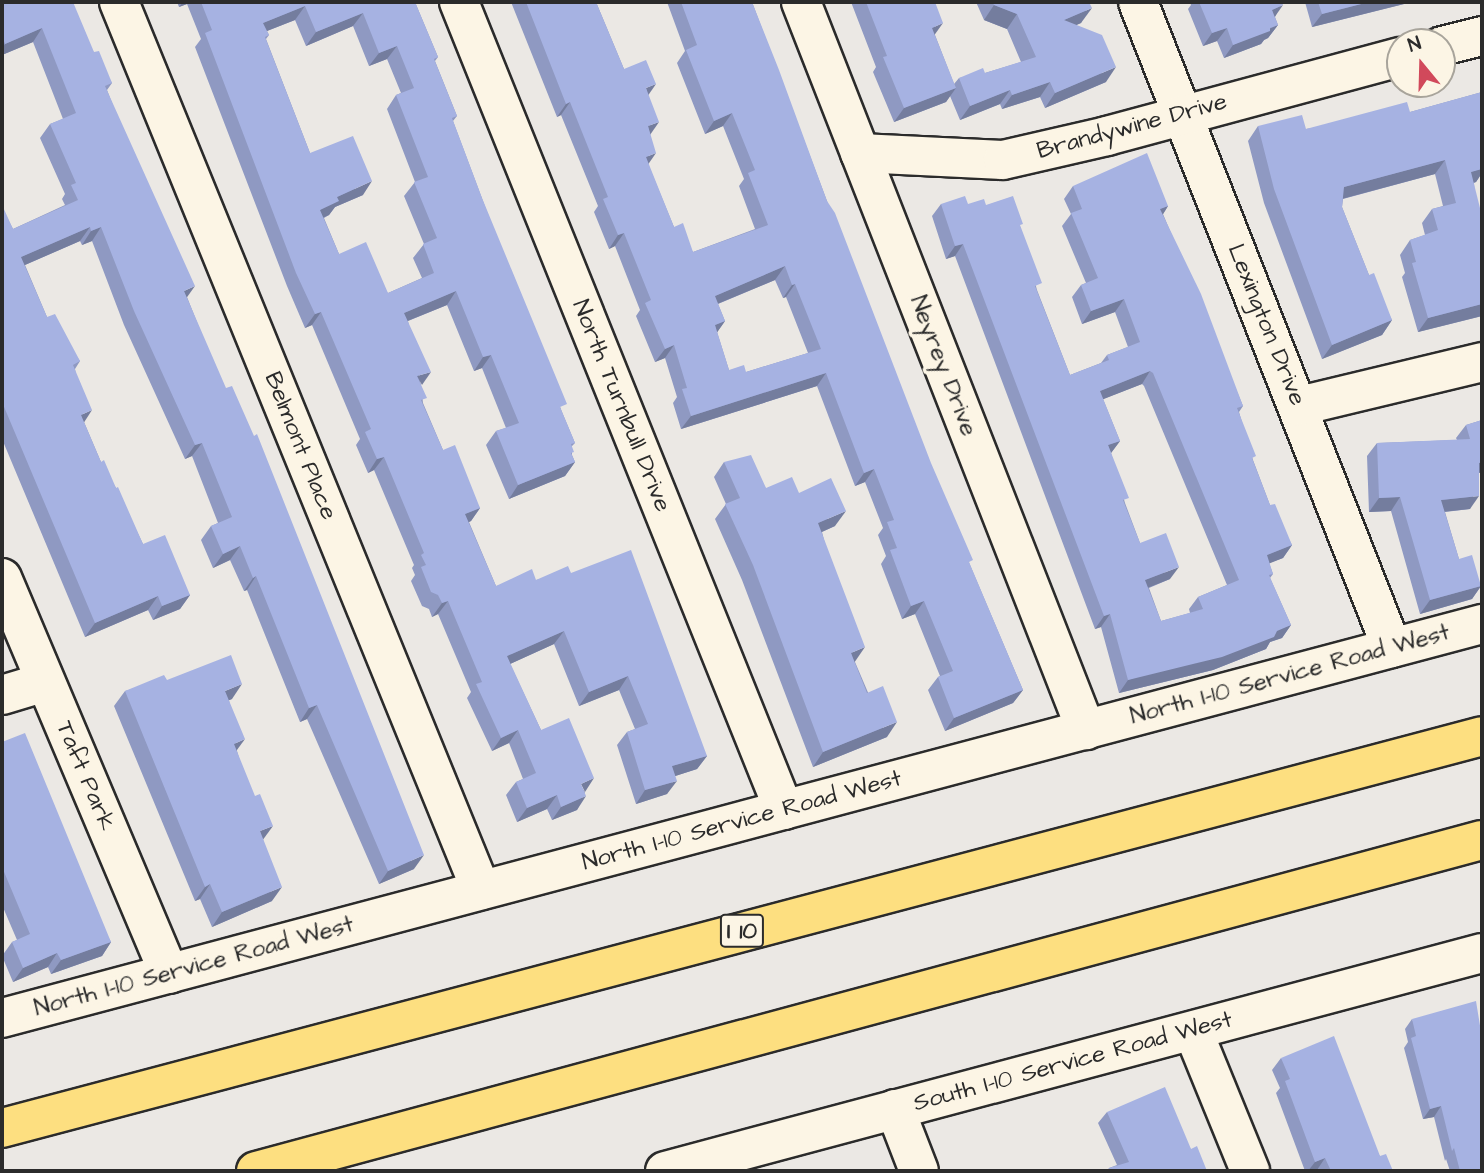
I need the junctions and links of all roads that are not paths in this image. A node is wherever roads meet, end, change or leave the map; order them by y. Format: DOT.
graph roads {
  1 [pos="119,2"];
  2 [pos="459,2"];
  3 [pos="801,2"];
  4 [pos="1138,2"];
  5 [pos="1482,36"];
  6 [pos="1456,42"];
  7 [pos="1386,61"];
  8 [pos="1183,114"];
  9 [pos="860,153"];
  10 [pos="1482,362"];
  11 [pos="1299,406"];
  12 [pos="2,578"];
  13 [pos="1482,624"];
  14 [pos="1392,648"];
  15 [pos="45,682"];
  16 [pos="2,695"];
  17 [pos="1086,730"];
  18 [pos="1482,736"];
  19 [pos="784,810"];
  20 [pos="1482,840"];
  21 [pos="481,890"];
  22 [pos="1482,953"];
  23 [pos="169,974"];
  24 [pos="2,1018"];
  25 [pos="1193,1031"];
  26 [pos="895,1109"];
  27 [pos="2,1128"];
  28 [pos="256,1171"];
  29 [pos="665,1171"];
  30 [pos="919,1171"];
  31 [pos="1250,1171"];
  1 -- 21 [label="street, Belmont Place"];
  2 -- 19 [label="street, North Turnbull Drive"];
  3 -- 9 [label="street, Neyrey Drive"];
  4 -- 8 [label="street, Lexington Drive"];
  5 -- 6 [label="street"];
  7 -- 8 [label="street, Brandywine Drive"];
  8 -- 9 [label="street, Brandywine Drive"];
  8 -- 11 [label="street, Lexington Drive"];
  9 -- 17 [label="street, Neyrey Drive"];
  10 -- 11 [label="street"];
  11 -- 14 [label="street, Lexington Drive"];
  12 -- 15 [label="street, Taft Park"];
  13 -- 14 [label="street, North I-10 Service Road West"];
  14 -- 17 [label="street, North I-10 Service Road West"];
  15 -- 16 [label="street"];
  15 -- 23 [label="street, Taft Park"];
  17 -- 19 [label="street, North I-10 Service Road West"];
  18 -- 27 [label="highway, I 10"];
  19 -- 21 [label="street, North I-10 Service Road West"];
  20 -- 28 [label="highway"];
  21 -- 23 [label="street, North I-10 Service Road West"];
  22 -- 25 [label="street, South I-10 Service Road West"];
  23 -- 24 [label="street, North I-10 Service Road West"];
  25 -- 26 [label="street, South I-10 Service Road West"];
  25 -- 31 [label="street"];
  26 -- 29 [label="street, South I-10 Service Road West"];
  26 -- 30 [label="street"];
}
